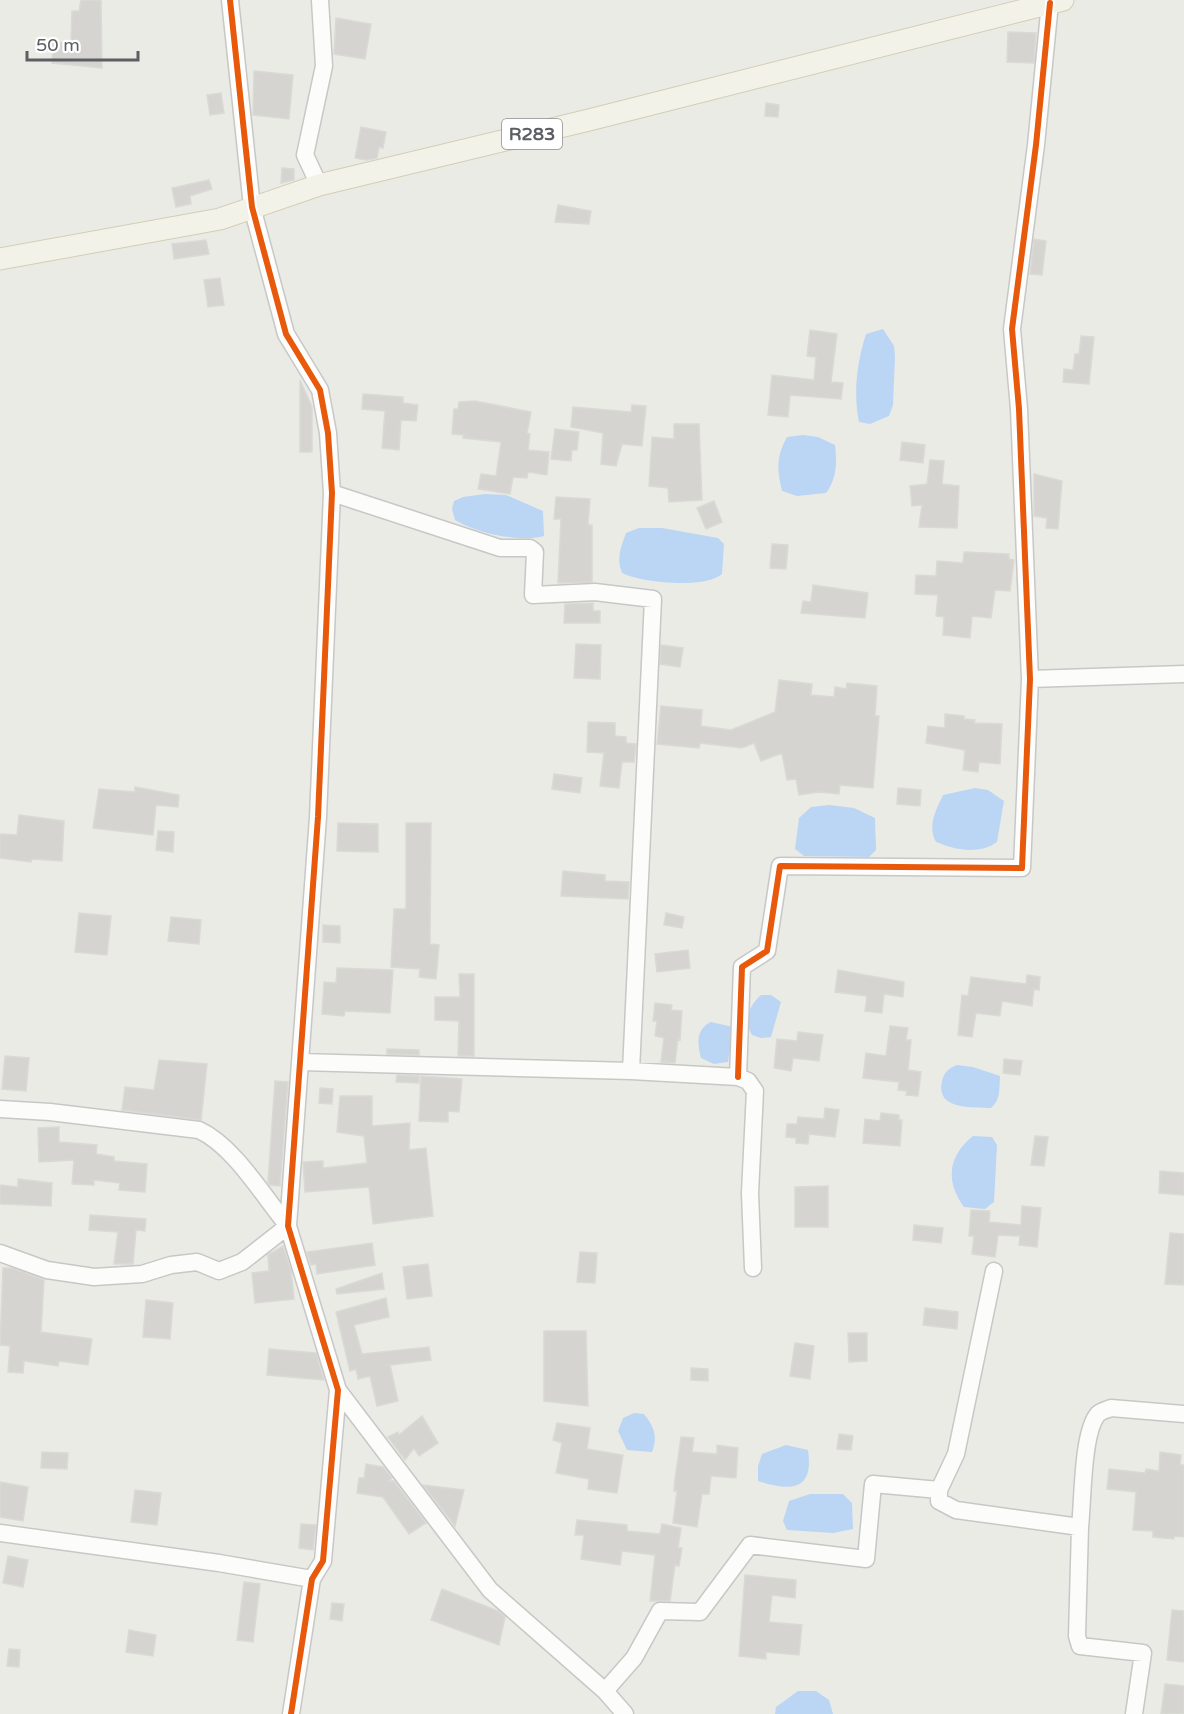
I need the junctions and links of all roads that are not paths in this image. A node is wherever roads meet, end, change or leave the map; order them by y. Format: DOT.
graph roads {
  1 [pos="230,0"];
  2 [pos="320,0"];
  3 [pos="1056,2"];
  4 [pos="319,185"];
  5 [pos="252,207"];
  6 [pos="0,259"];
  7 [pos="332,493"];
  8 [pos="1184,674"];
  9 [pos="1029,679"];
  10 [pos="300,1062"];
  11 [pos="631,1071"];
  12 [pos="738,1077"];
  13 [pos="0,1109"];
  14 [pos="288,1226"];
  15 [pos="0,1253"];
  16 [pos="753,1268"];
  17 [pos="994,1271"];
  18 [pos="338,1390"];
  19 [pos="1184,1414"];
  20 [pos="939,1490"];
  21 [pos="1080,1527"];
  22 [pos="0,1533"];
  23 [pos="312,1579"];
  24 [pos="605,1691"];
  25 [pos="291,1714"];
  26 [pos="625,1714"];
  27 [pos="1134,1714"];
  1 -- 5 [label="street"];
  2 -- 4 [label="street"];
  3 -- 4 [label="main road, R283"];
  3 -- 9 [label="street"];
  4 -- 5 [label="main road, R283"];
  5 -- 6 [label="main road, R283"];
  5 -- 7 [label="street"];
  7 -- 10 [label="street"];
  7 -- 11 [label="street"];
  8 -- 9 [label="street"];
  9 -- 12 [label="street"];
  10 -- 11 [label="street"];
  10 -- 14 [label="street"];
  11 -- 12 [label="street"];
  12 -- 16 [label="street"];
  13 -- 14 [label="street"];
  14 -- 15 [label="street"];
  14 -- 18 [label="street"];
  17 -- 20 [label="street"];
  18 -- 23 [label="street"];
  18 -- 24 [label="street"];
  19 -- 21 [label="street"];
  20 -- 21 [label="street"];
  20 -- 24 [label="street"];
  21 -- 27 [label="street"];
  22 -- 23 [label="street"];
  23 -- 25 [label="street"];
  24 -- 26 [label="street"];
}
